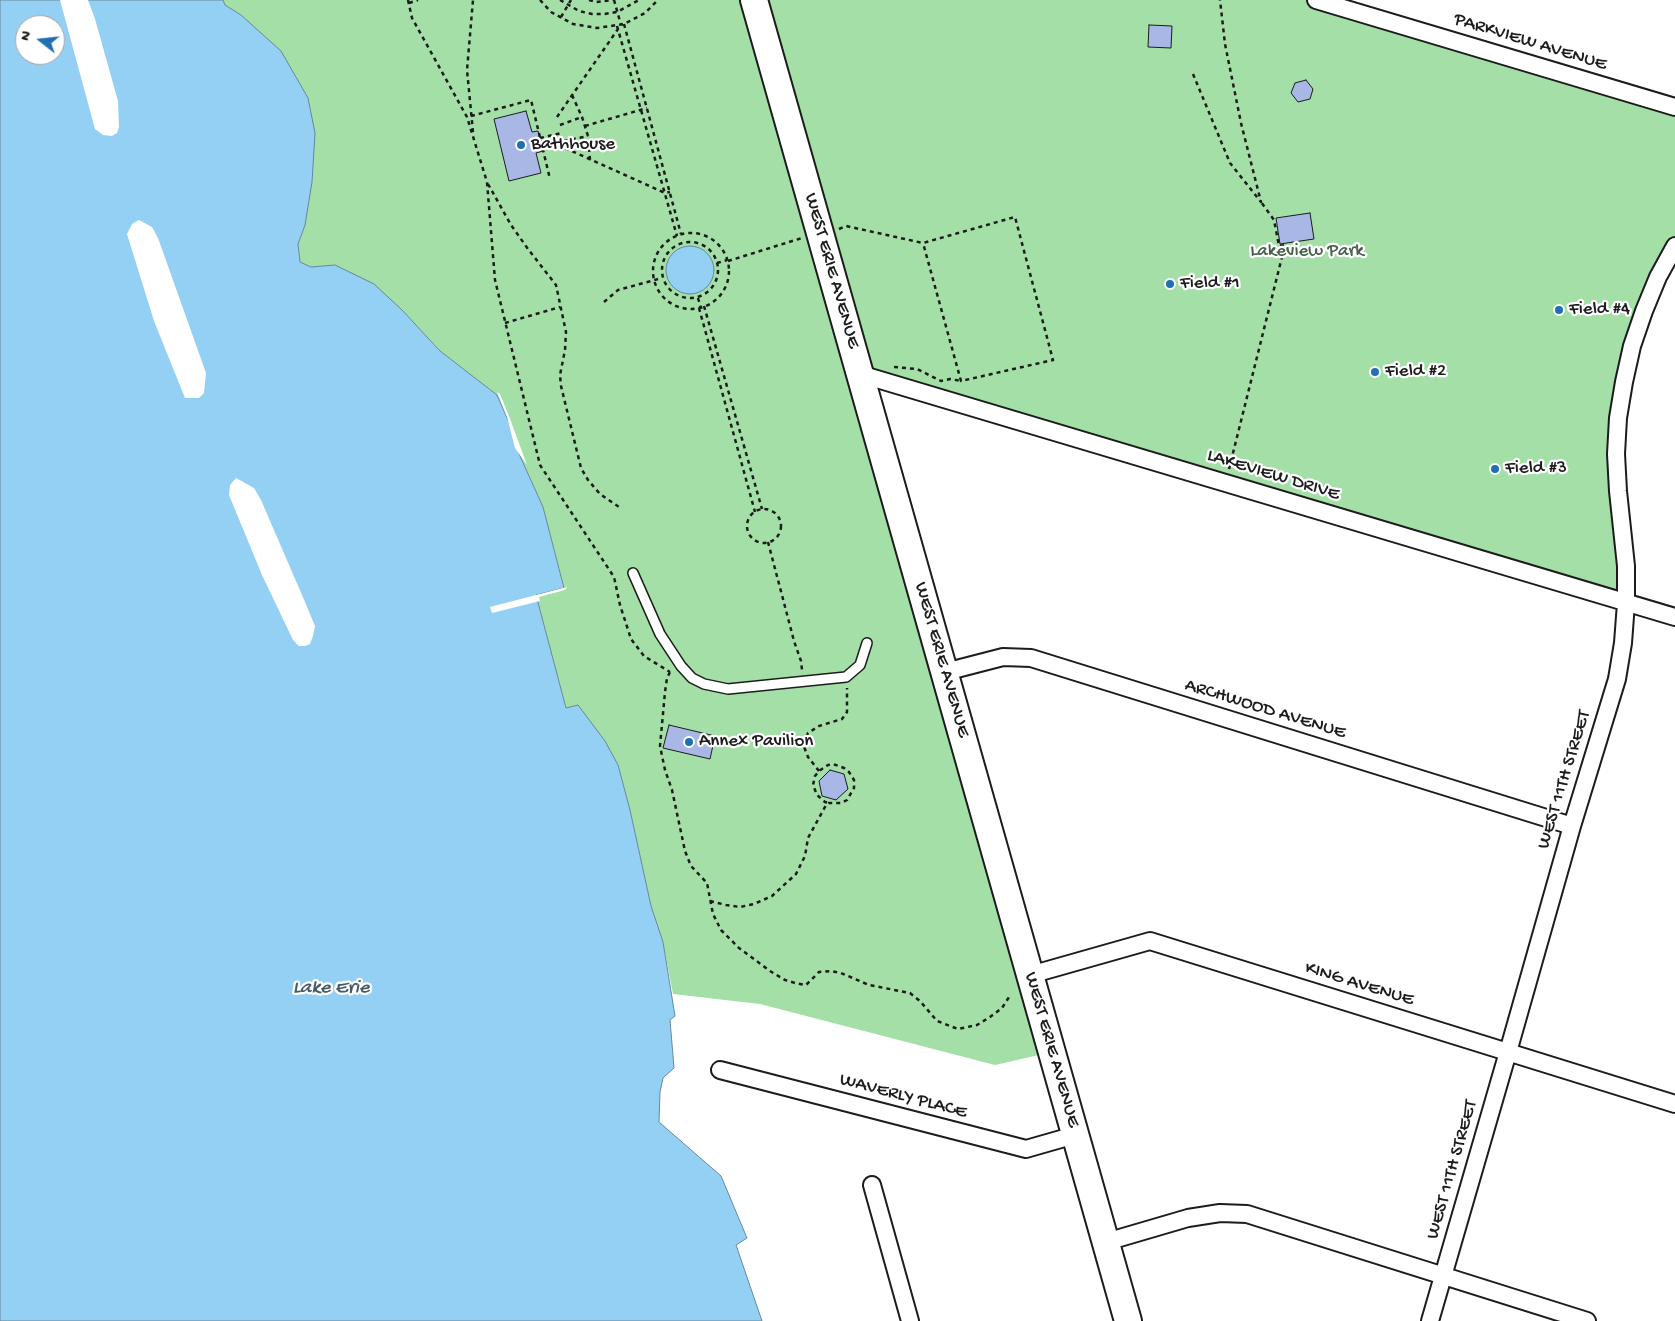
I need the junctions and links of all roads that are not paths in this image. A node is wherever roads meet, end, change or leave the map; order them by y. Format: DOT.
graph roads {
  1 [pos="754,0"];
  2 [pos="1316,0"];
  3 [pos="1675,107"];
  4 [pos="1675,246"];
  5 [pos="860,374"];
  6 [pos="633,573"];
  7 [pos="1626,603"];
  8 [pos="1675,617"];
  9 [pos="867,643"];
  10 [pos="945,672"];
  11 [pos="1572,826"];
  12 [pos="1030,975"];
  13 [pos="1508,1052"];
  14 [pos="720,1070"];
  15 [pos="1675,1104"];
  16 [pos="1075,1135"];
  17 [pos="872,1185"];
  18 [pos="1106,1242"];
  19 [pos="1443,1276"];
  20 [pos="910,1321"];
  21 [pos="1128,1321"];
  22 [pos="1430,1321"];
  23 [pos="1587,1321"];
  1 -- 5 [label="main road, WEST ERIE AVENUE"];
  2 -- 3 [label="street, PARKVIEW AVENUE"];
  4 -- 7 [label="street, WEST 11TH STREET"];
  5 -- 7 [label="street, LAKEVIEW DRIVE"];
  5 -- 10 [label="main road, WEST ERIE AVENUE"];
  6 -- 9 [label="lane"];
  7 -- 8 [label="street, LAKEVIEW DRIVE"];
  7 -- 11 [label="street, WEST 11TH STREET"];
  10 -- 11 [label="street, ARCHWOOD AVENUE"];
  10 -- 12 [label="main road, WEST ERIE AVENUE"];
  11 -- 13 [label="street, WEST 11TH STREET"];
  12 -- 13 [label="street, KING AVENUE"];
  12 -- 16 [label="main road, WEST ERIE AVENUE"];
  13 -- 15 [label="street, KING AVENUE"];
  13 -- 19 [label="street, WEST 11TH STREET"];
  14 -- 16 [label="street, WAVERLY PLACE"];
  16 -- 18 [label="main road, WEST ERIE AVENUE"];
  17 -- 20 [label="street"];
  18 -- 19 [label="street"];
  18 -- 21 [label="main road, WEST ERIE AVENUE"];
  19 -- 22 [label="street, WEST 11TH STREET"];
  19 -- 23 [label="street"];
}
